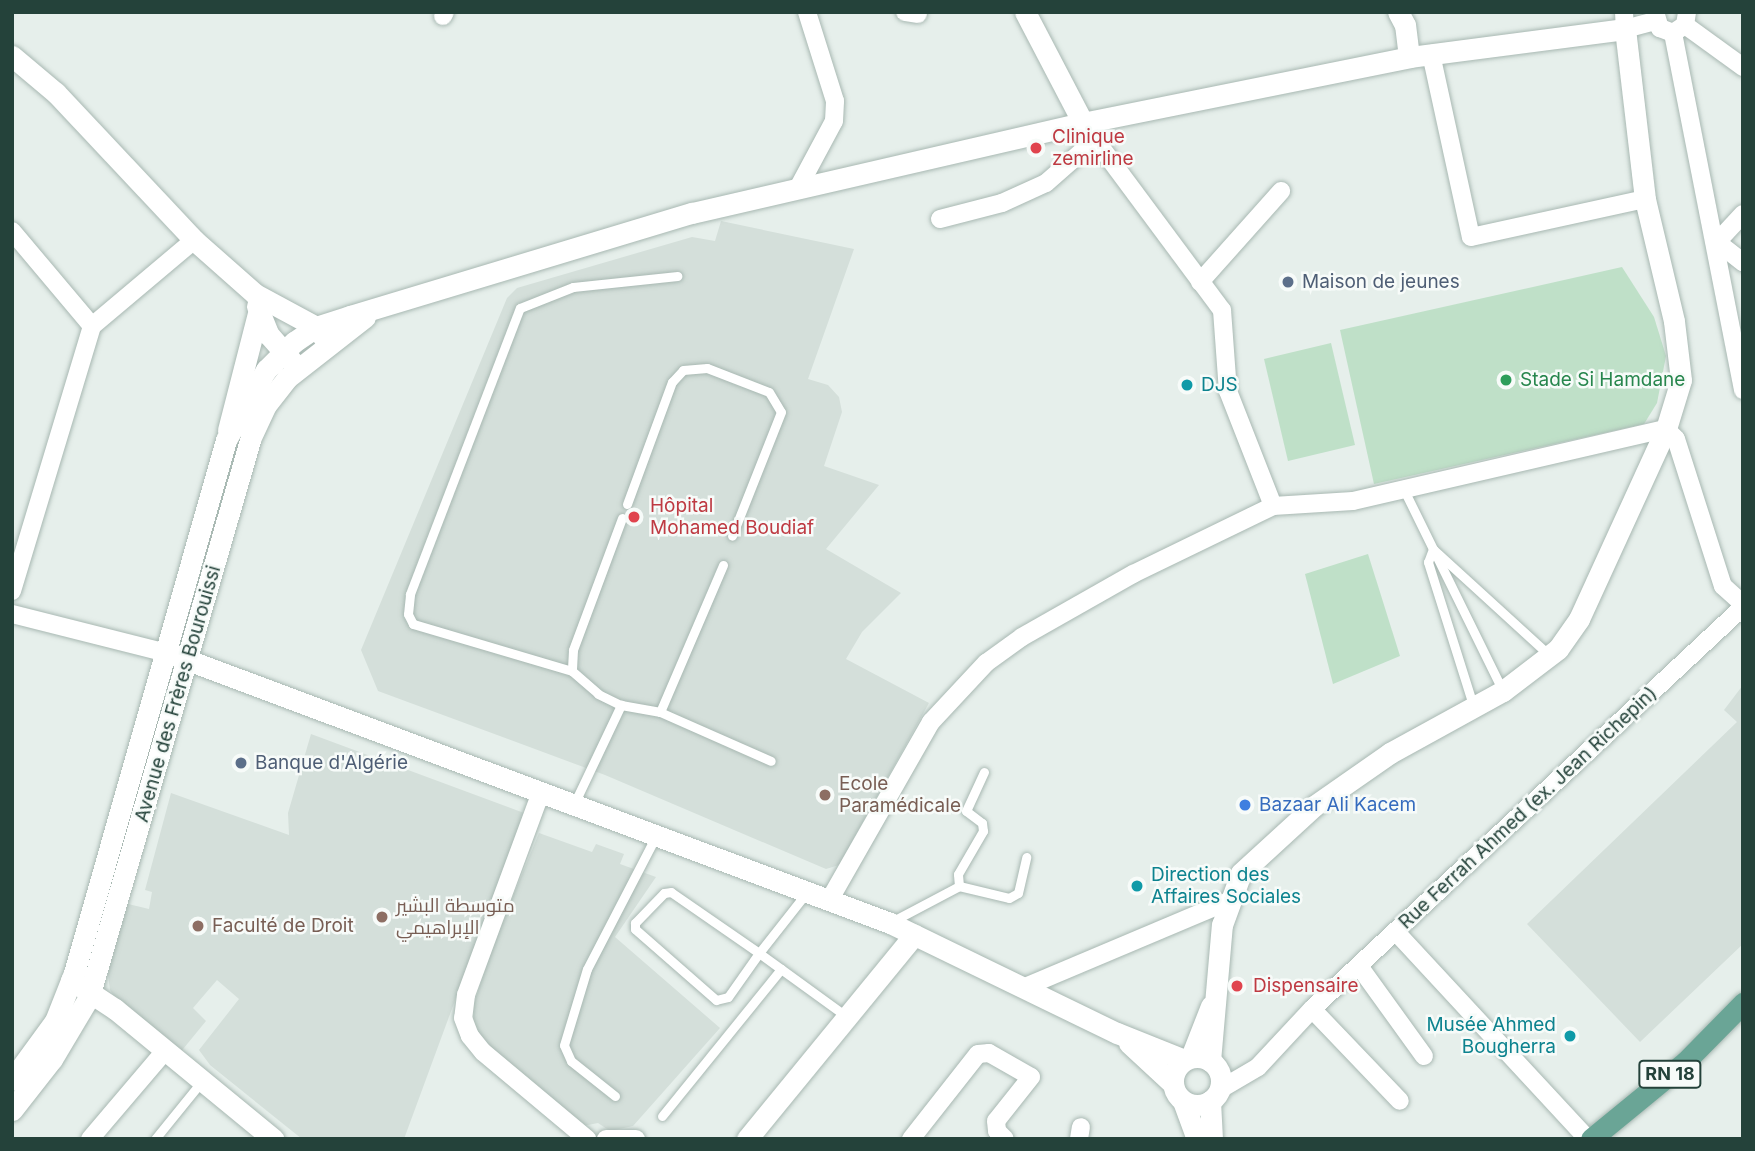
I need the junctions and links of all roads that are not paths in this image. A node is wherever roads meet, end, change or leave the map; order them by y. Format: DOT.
graph roads {
  1 [pos="807,12"];
  2 [pos="1025,12"];
  3 [pos="1398,12"];
  4 [pos="1655,16"];
  5 [pos="1687,20"];
  6 [pos="1625,21"];
  7 [pos="1431,54"];
  8 [pos="12,56"];
  9 [pos="1409,57"];
  10 [pos="1743,67"];
  11 [pos="22,74"];
  12 [pos="1089,131"];
  13 [pos="797,190"];
  14 [pos="1281,191"];
  15 [pos="1645,199"];
  16 [pos="1743,214"];
  17 [pos="940,219"];
  18 [pos="12,231"];
  19 [pos="194,240"];
  20 [pos="1717,242"];
  21 [pos="1743,262"];
  22 [pos="677,276"];
  23 [pos="1200,282"];
  24 [pos="257,304"];
  25 [pos="92,326"];
  26 [pos="322,335"];
  27 [pos="291,361"];
  28 [pos="1743,390"];
  29 [pos="1667,429"];
  30 [pos="226,440"];
  31 [pos="1404,489"];
  32 [pos="627,504"];
  33 [pos="1273,506"];
  34 [pos="622,518"];
  35 [pos="732,536"];
  36 [pos="1433,549"];
  37 [pos="723,565"];
  38 [pos="12,591"];
  39 [pos="1743,606"];
  40 [pos="12,614"];
  41 [pos="167,653"];
  42 [pos="1551,656"];
  43 [pos="190,660"];
  44 [pos="572,671"];
  45 [pos="1503,691"];
  46 [pos="621,705"];
  47 [pos="1474,707"];
  48 [pos="660,712"];
  49 [pos="771,761"];
  50 [pos="984,772"];
  51 [pos="541,792"];
  52 [pos="575,804"];
  53 [pos="656,834"];
  54 [pos="1026,857"];
  55 [pos="959,886"];
  56 [pos="808,890"];
  57 [pos="830,899"];
  58 [pos="1226,902"];
  59 [pos="890,923"];
  60 [pos="1396,932"];
  61 [pos="914,935"];
  62 [pos="759,953"];
  63 [pos="1359,966"];
  64 [pos="781,969"];
  65 [pos="71,979"];
  66 [pos="1025,987"];
  67 [pos="90,992"];
  68 [pos="1743,1003"];
  69 [pos="1312,1009"];
  70 [pos="847,1017"];
  71 [pos="1117,1033"];
  72 [pos="165,1051"];
  73 [pos="1424,1056"];
  74 [pos="1195,1059"];
  75 [pos="12,1080"];
  76 [pos="202,1081"];
  77 [pos="1178,1092"];
  78 [pos="615,1096"];
  79 [pos="1214,1096"];
  80 [pos="1400,1101"];
  81 [pos="12,1110"];
  82 [pos="662,1116"];
  83 [pos="90,1139"];
  84 [pos="155,1139"];
  85 [pos="272,1139"];
  86 [pos="587,1139"];
  87 [pos="606,1139"];
  88 [pos="636,1139"];
  89 [pos="747,1139"];
  90 [pos="911,1139"];
  91 [pos="1005,1139"];
  92 [pos="1196,1139"];
  93 [pos="1212,1139"];
  94 [pos="1589,1139"];
  1 -- 13 [label="street"];
  2 -- 12 [label="main road"];
  3 -- 9 [label="main road"];
  4 -- 5 [label="street"];
  4 -- 6 [label="street"];
  5 -- 10 [label="street"];
  5 -- 20 [label="street"];
  6 -- 7 [label="main road"];
  6 -- 15 [label="main road"];
  7 -- 9 [label="main road"];
  7 -- 15 [label="street"];
  8 -- 11 [label="main road"];
  9 -- 12 [label="main road"];
  11 -- 19 [label="main road"];
  12 -- 13 [label="main road"];
  12 -- 17 [label="street"];
  12 -- 23 [label="street"];
  13 -- 26 [label="main road"];
  14 -- 23 [label="street"];
  15 -- 29 [label="main road"];
  16 -- 20 [label="street"];
  18 -- 25 [label="street"];
  19 -- 24 [label="main road"];
  19 -- 25 [label="street"];
  20 -- 21 [label="street"];
  20 -- 28 [label="street"];
  22 -- 44 [label="lane"];
  23 -- 33 [label="street"];
  24 -- 26 [label="main road"];
  24 -- 27 [label="main road"];
  24 -- 30 [label="main road"];
  25 -- 38 [label="street"];
  26 -- 27 [label="main road"];
  27 -- 30 [label="main road"];
  27 -- 43 [label="main road, Avenue des Frères Bourouissi"];
  29 -- 31 [label="street"];
  29 -- 39 [label="street"];
  29 -- 42 [label="main road"];
  30 -- 41 [label="main road"];
  31 -- 33 [label="street"];
  31 -- 36 [label="lane"];
  32 -- 35 [label="lane"];
  33 -- 57 [label="street"];
  34 -- 44 [label="lane"];
  36 -- 42 [label="lane"];
  36 -- 45 [label="lane"];
  36 -- 47 [label="lane"];
  37 -- 48 [label="lane"];
  39 -- 60 [label="street, Rue Ferrah Ahmed (ex. Jean Richepin)"];
  40 -- 41 [label="street"];
  41 -- 43 [label="main road"];
  41 -- 65 [label="main road"];
  42 -- 45 [label="main road"];
  43 -- 51 [label="main road"];
  43 -- 67 [label="main road, Avenue des Frères Bourouissi"];
  44 -- 46 [label="lane"];
  45 -- 47 [label="main road"];
  46 -- 48 [label="lane"];
  46 -- 52 [label="lane"];
  47 -- 58 [label="main road"];
  48 -- 49 [label="lane"];
  50 -- 55 [label="lane"];
  51 -- 52 [label="main road"];
  51 -- 86 [label="street"];
  52 -- 53 [label="main road"];
  53 -- 56 [label="main road"];
  53 -- 78 [label="lane"];
  54 -- 55 [label="lane"];
  55 -- 59 [label="lane"];
  56 -- 57 [label="main road"];
  56 -- 62 [label="lane"];
  57 -- 59 [label="main road"];
  58 -- 66 [label="street"];
  58 -- 74 [label="main road"];
  59 -- 61 [label="main road"];
  60 -- 63 [label="street, Rue Ferrah Ahmed (ex. Jean Richepin)"];
  60 -- 94 [label="street"];
  61 -- 66 [label="main road"];
  61 -- 70 [label="main road"];
  62 -- 62 [label="lane"];
  62 -- 64 [label="lane"];
  63 -- 69 [label="street, Rue Ferrah Ahmed (ex. Jean Richepin)"];
  63 -- 73 [label="street"];
  64 -- 70 [label="lane"];
  64 -- 82 [label="lane"];
  65 -- 67 [label="main road"];
  65 -- 75 [label="main road"];
  66 -- 71 [label="main road"];
  67 -- 72 [label="main road"];
  67 -- 81 [label="main road, Avenue des Frères Bourouissi"];
  68 -- 94 [label="main road, RN 18"];
  69 -- 79 [label="street, Rue Ferrah Ahmed (ex. Jean Richepin)"];
  69 -- 80 [label="street"];
  70 -- 89 [label="main road"];
  71 -- 74 [label="main road"];
  71 -- 77 [label="main road"];
  72 -- 76 [label="main road"];
  72 -- 83 [label="street"];
  74 -- 77 [label="main road"];
  74 -- 79 [label="main road"];
  76 -- 84 [label="lane"];
  76 -- 85 [label="main road"];
  77 -- 79 [label="main road"];
  77 -- 92 [label="main road"];
  79 -- 93 [label="main road"];
  87 -- 88 [label="street"];
  90 -- 91 [label="street"];
}
